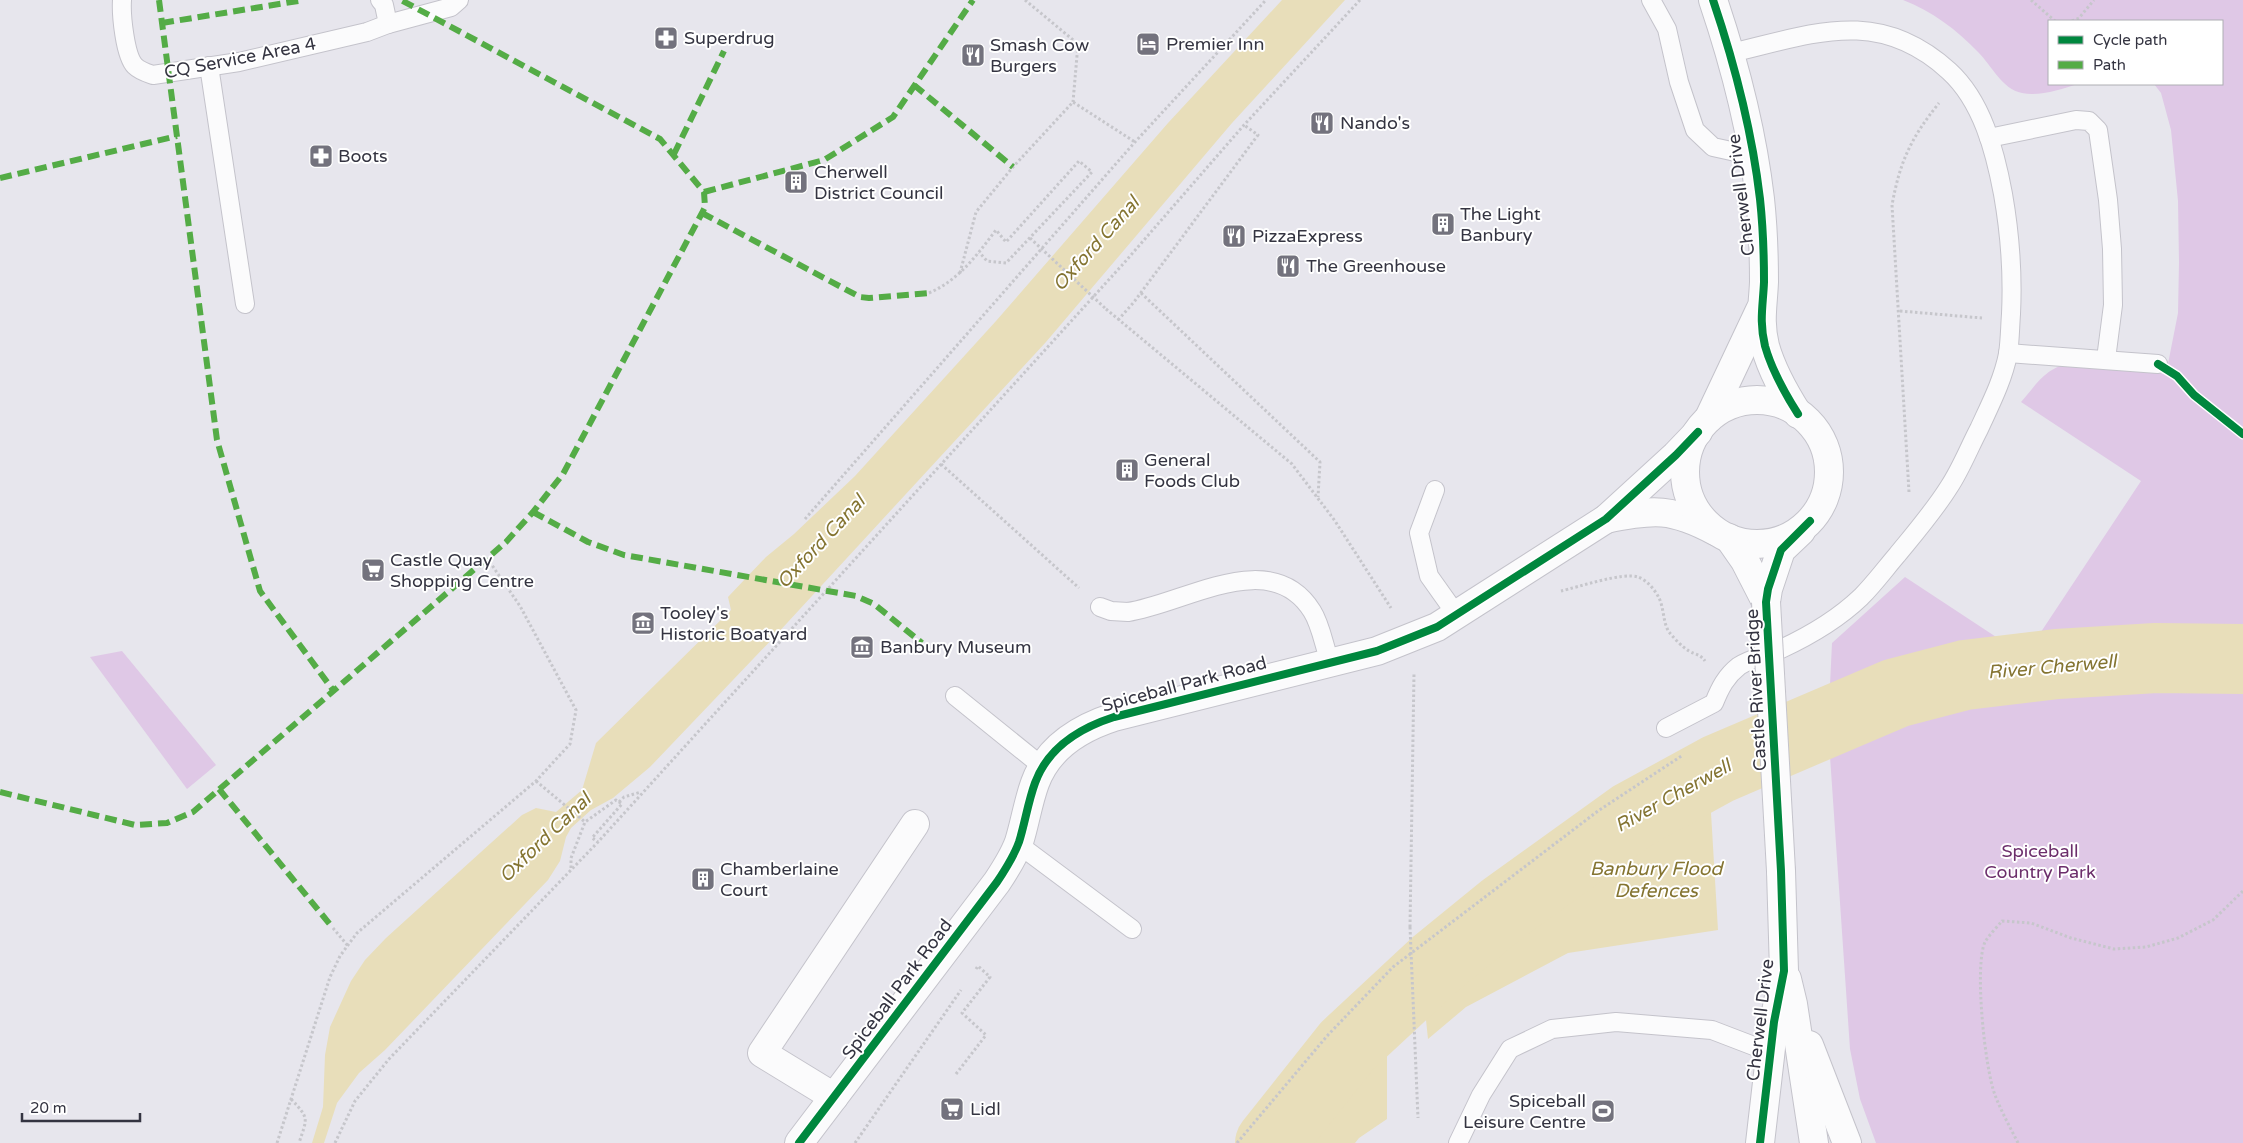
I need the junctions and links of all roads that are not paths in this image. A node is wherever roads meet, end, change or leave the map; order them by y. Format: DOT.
graph roads {
  1 [pos="122,0"];
  2 [pos="380,0"];
  3 [pos="458,0"];
  4 [pos="1651,0"];
  5 [pos="1713,0"];
  6 [pos="388,24"];
  7 [pos="1731,53"];
  8 [pos="210,66"];
  9 [pos="1989,138"];
  10 [pos="1754,156"];
  11 [pos="245,304"];
  12 [pos="1760,310"];
  13 [pos="2008,353"];
  14 [pos="2106,359"];
  15 [pos="2158,364"];
  16 [pos="1798,414"];
  17 [pos="1703,425"];
  18 [pos="1435,490"];
  19 [pos="1606,519"];
  20 [pos="1810,522"];
  21 [pos="1722,535"];
  22 [pos="1766,602"];
  23 [pos="1100,607"];
  24 [pos="1456,614"];
  25 [pos="1330,662"];
  26 [pos="955,696"];
  27 [pos="1666,728"];
  28 [pos="1043,767"];
  29 [pos="915,824"];
  30 [pos="1018,844"];
  31 [pos="1781,871"];
  32 [pos="1132,929"];
  33 [pos="1784,971"];
  34 [pos="1793,1004"];
  35 [pos="1772,1053"];
  36 [pos="834,1097"];
  37 [pos="800,1143"];
  38 [pos="1458,1143"];
  39 [pos="1760,1143"];
  40 [pos="1814,1143"];
  41 [pos="1847,1143"];
  1 -- 8 [label="lane, CQ Service Area 4"];
  2 -- 6 [label="lane"];
  3 -- 6 [label="lane, CQ Service Area 4"];
  4 -- 10 [label="lane"];
  5 -- 7 [label="street, Cherwell Drive"];
  6 -- 8 [label="lane, CQ Service Area 4"];
  7 -- 9 [label="lane"];
  7 -- 10 [label="street, Cherwell Drive"];
  8 -- 11 [label="lane"];
  9 -- 13 [label="lane"];
  9 -- 14 [label="lane"];
  10 -- 12 [label="street, Cherwell Drive"];
  12 -- 16 [label="street, Cherwell Drive"];
  12 -- 17 [label="street, Cherwell Drive"];
  13 -- 14 [label="lane"];
  13 -- 27 [label="lane"];
  14 -- 15 [label="lane"];
  16 -- 17 [label="street"];
  16 -- 20 [label="street"];
  17 -- 19 [label="street, Spiceball Park Road"];
  17 -- 21 [label="street"];
  18 -- 24 [label="lane"];
  19 -- 21 [label="street, Spiceball Park Road"];
  19 -- 24 [label="street, Spiceball Park Road"];
  20 -- 21 [label="street"];
  20 -- 22 [label="street, Castle River Bridge"];
  21 -- 22 [label="street, Castle River Bridge"];
  22 -- 31 [label="street, Castle River Bridge, bridge"];
  23 -- 25 [label="lane"];
  24 -- 25 [label="street, Spiceball Park Road"];
  25 -- 28 [label="street, Spiceball Park Road"];
  26 -- 28 [label="lane"];
  28 -- 30 [label="street, Spiceball Park Road"];
  29 -- 36 [label="street"];
  30 -- 32 [label="lane"];
  30 -- 36 [label="street, Spiceball Park Road"];
  31 -- 33 [label="street, Cherwell Drive"];
  33 -- 34 [label="street"];
  33 -- 35 [label="street, Cherwell Drive"];
  34 -- 40 [label="street"];
  34 -- 41 [label="street"];
  35 -- 38 [label="lane"];
  35 -- 39 [label="street, Cherwell Drive"];
  36 -- 37 [label="street, Spiceball Park Road"];
}
